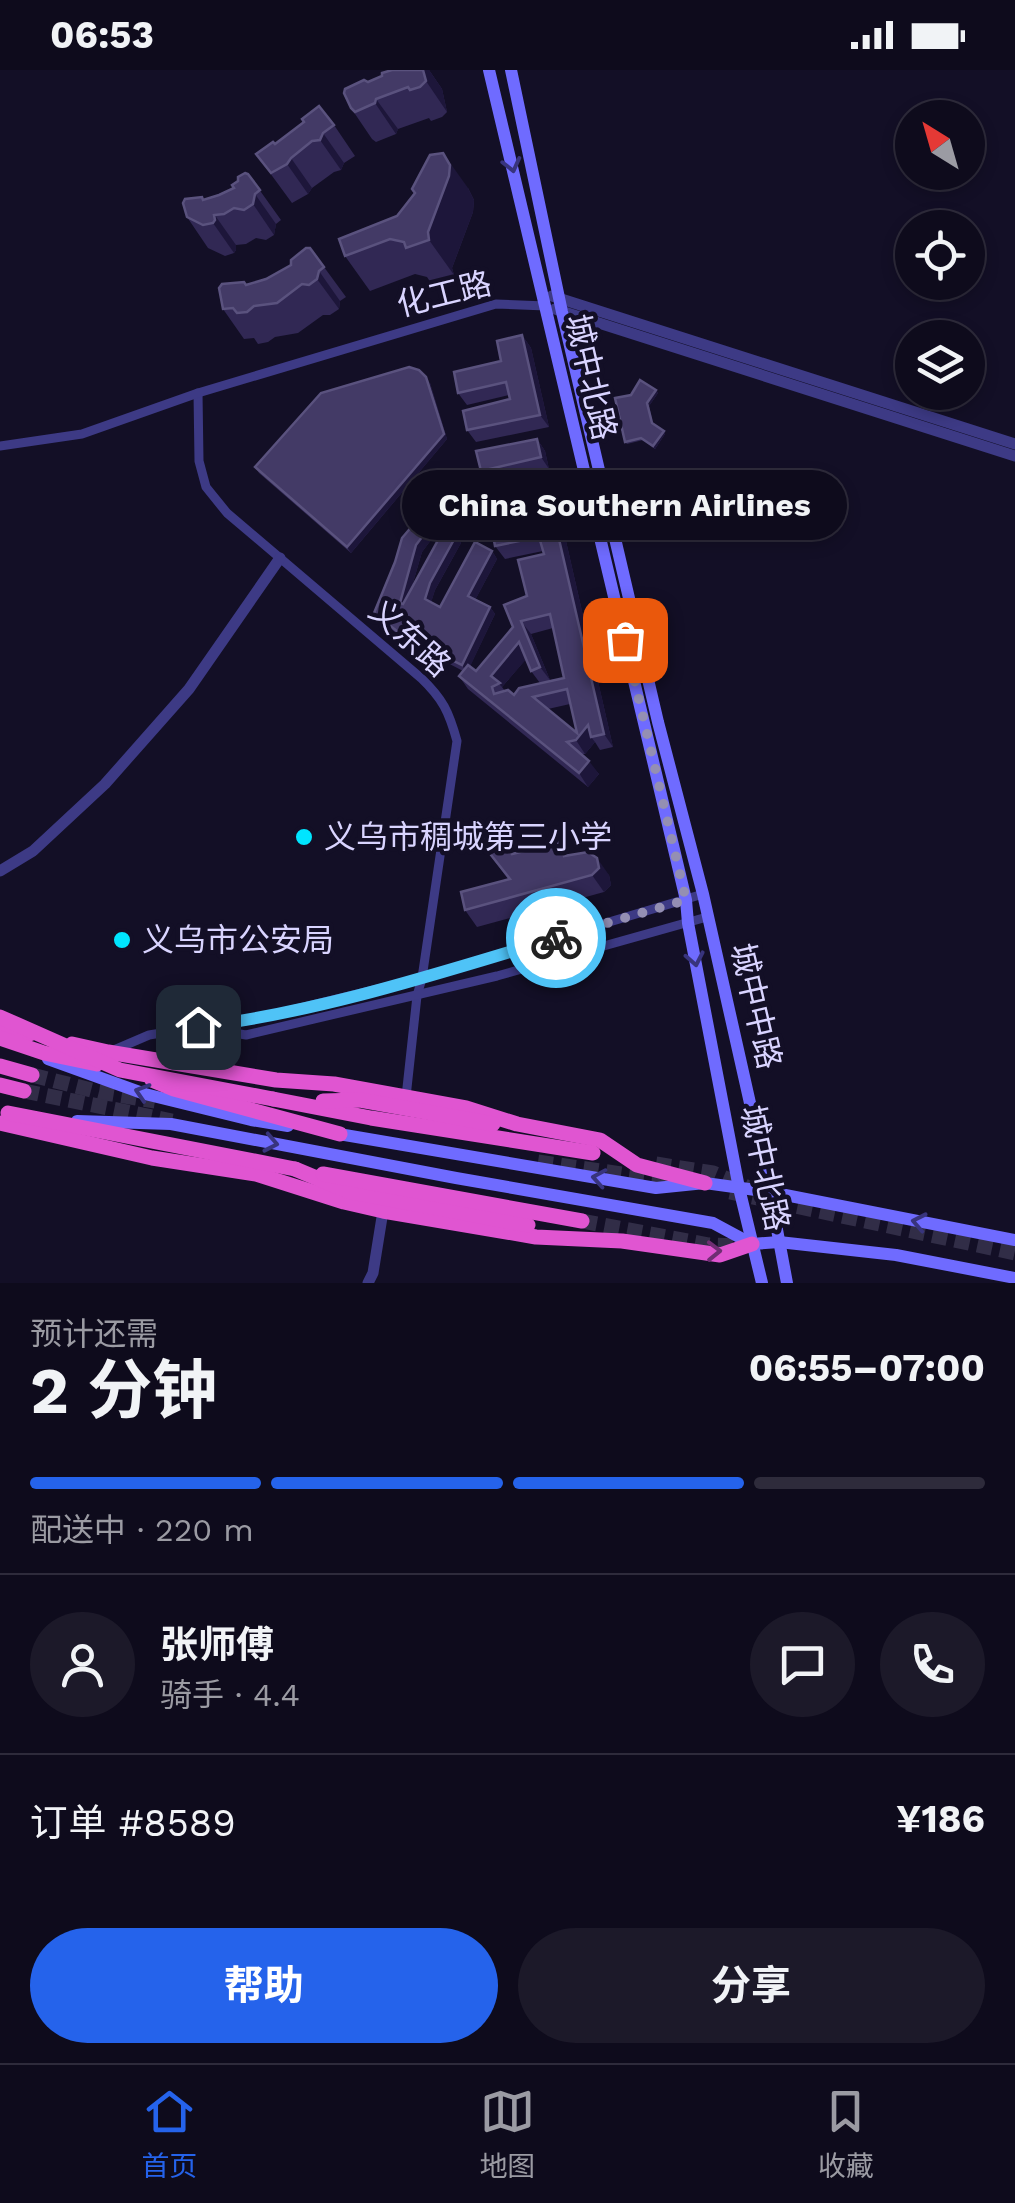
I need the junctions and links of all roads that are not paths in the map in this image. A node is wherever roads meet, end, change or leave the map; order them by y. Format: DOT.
graph roads {
  1 [pos="489,70"];
  2 [pos="511,70"];
  3 [pos="545,300"];
  4 [pos="561,305"];
  5 [pos="198,393"];
  6 [pos="1015,444"];
  7 [pos="0,446"];
  8 [pos="1015,456"];
  9 [pos="280,558"];
  10 [pos="0,871"];
  11 [pos="702,894"];
  12 [pos="686,900"];
  13 [pos="707,917"];
  14 [pos="688,923"];
  15 [pos="422,978"];
  16 [pos="417,996"];
  17 [pos="0,1017"];
  18 [pos="0,1027"];
  19 [pos="198,1027"];
  20 [pos="18,1032"];
  21 [pos="0,1040"];
  22 [pos="108,1052"];
  23 [pos="0,1066"];
  24 [pos="120,1070"];
  25 [pos="32,1075"];
  26 [pos="0,1086"];
  27 [pos="24,1091"];
  28 [pos="406,1096"];
  29 [pos="276,1099"];
  30 [pos="0,1117"];
  31 [pos="18,1119"];
  32 [pos="517,1124"];
  33 [pos="340,1134"];
  34 [pos="593,1154"];
  35 [pos="295,1169"];
  36 [pos="704,1183"];
  37 [pos="739,1188"];
  38 [pos="770,1192"];
  39 [pos="384,1211"];
  40 [pos="582,1221"];
  41 [pos="1015,1240"];
  42 [pos="622,1241"];
  43 [pos="779,1242"];
  44 [pos="752,1244"];
  45 [pos="1015,1278"];
  46 [pos="368,1283"];
  47 [pos="762,1283"];
  48 [pos="787,1283"];
  1 -- 3 [label="main road, 城中北路, one-way"];
  2 -- 4 [label="main road, 城中北路"];
  3 -- 4 [label="street, 化工路"];
  3 -- 5 [label="street, 化工路"];
  3 -- 12 [label="main road, 城中北路"];
  4 -- 6 [label="street, 化工路"];
  4 -- 8 [label="street, 化工路"];
  4 -- 11 [label="main road, 城中北路"];
  5 -- 7 [label="street, 化工路"];
  5 -- 9 [label="street, 义东路"];
  9 -- 10 [label="street"];
  9 -- 15 [label="street, 义东路"];
  11 -- 12 [label="street"];
  11 -- 13 [label="main road, 城中北路"];
  12 -- 14 [label="main road, 城中北路"];
  12 -- 15 [label="street"];
  13 -- 14 [label="street"];
  13 -- 38 [label="main road, 城中中路"];
  14 -- 16 [label="street"];
  14 -- 37 [label="main road, 城中北路, one-way"];
  15 -- 16 [label="street, 义东路"];
  15 -- 19 [label="street"];
  16 -- 19 [label="street"];
  16 -- 28 [label="street, 义东路"];
  17 -- 24 [label="highway, bridge"];
  18 -- 20 [label="highway"];
  19 -- 22 [label="street"];
  20 -- 22 [label="highway"];
  20 -- 33 [label="highway"];
  21 -- 24 [label="highway, bridge"];
  33 -- 21 [label="main road, one-way"];
  22 -- 28 [label="highway"];
  23 -- 25 [label="highway"];
  24 -- 29 [label="highway, bridge"];
  26 -- 27 [label="highway"];
  28 -- 32 [label="highway"];
  29 -- 32 [label="highway"];
  29 -- 34 [label="highway"];
  30 -- 31 [label="highway"];
  30 -- 35 [label="highway, bridge"];
  30 -- 39 [label="highway"];
  31 -- 44 [label="main road, one-way"];
  32 -- 36 [label="highway"];
  36 -- 33 [label="main road, one-way"];
  35 -- 40 [label="highway"];
  35 -- 42 [label="highway"];
  36 -- 37 [label="main road"];
  37 -- 38 [label="main road"];
  37 -- 44 [label="main road, 城中北路"];
  41 -- 38 [label="main road, one-way"];
  38 -- 43 [label="main road, 城中中路"];
  39 -- 42 [label="highway"];
  39 -- 46 [label="street"];
  42 -- 44 [label="highway, one-way"];
  43 -- 44 [label="main road"];
  43 -- 45 [label="main road"];
  43 -- 48 [label="main road, 城中中路"];
  44 -- 47 [label="main road, 城中北路"];
}
